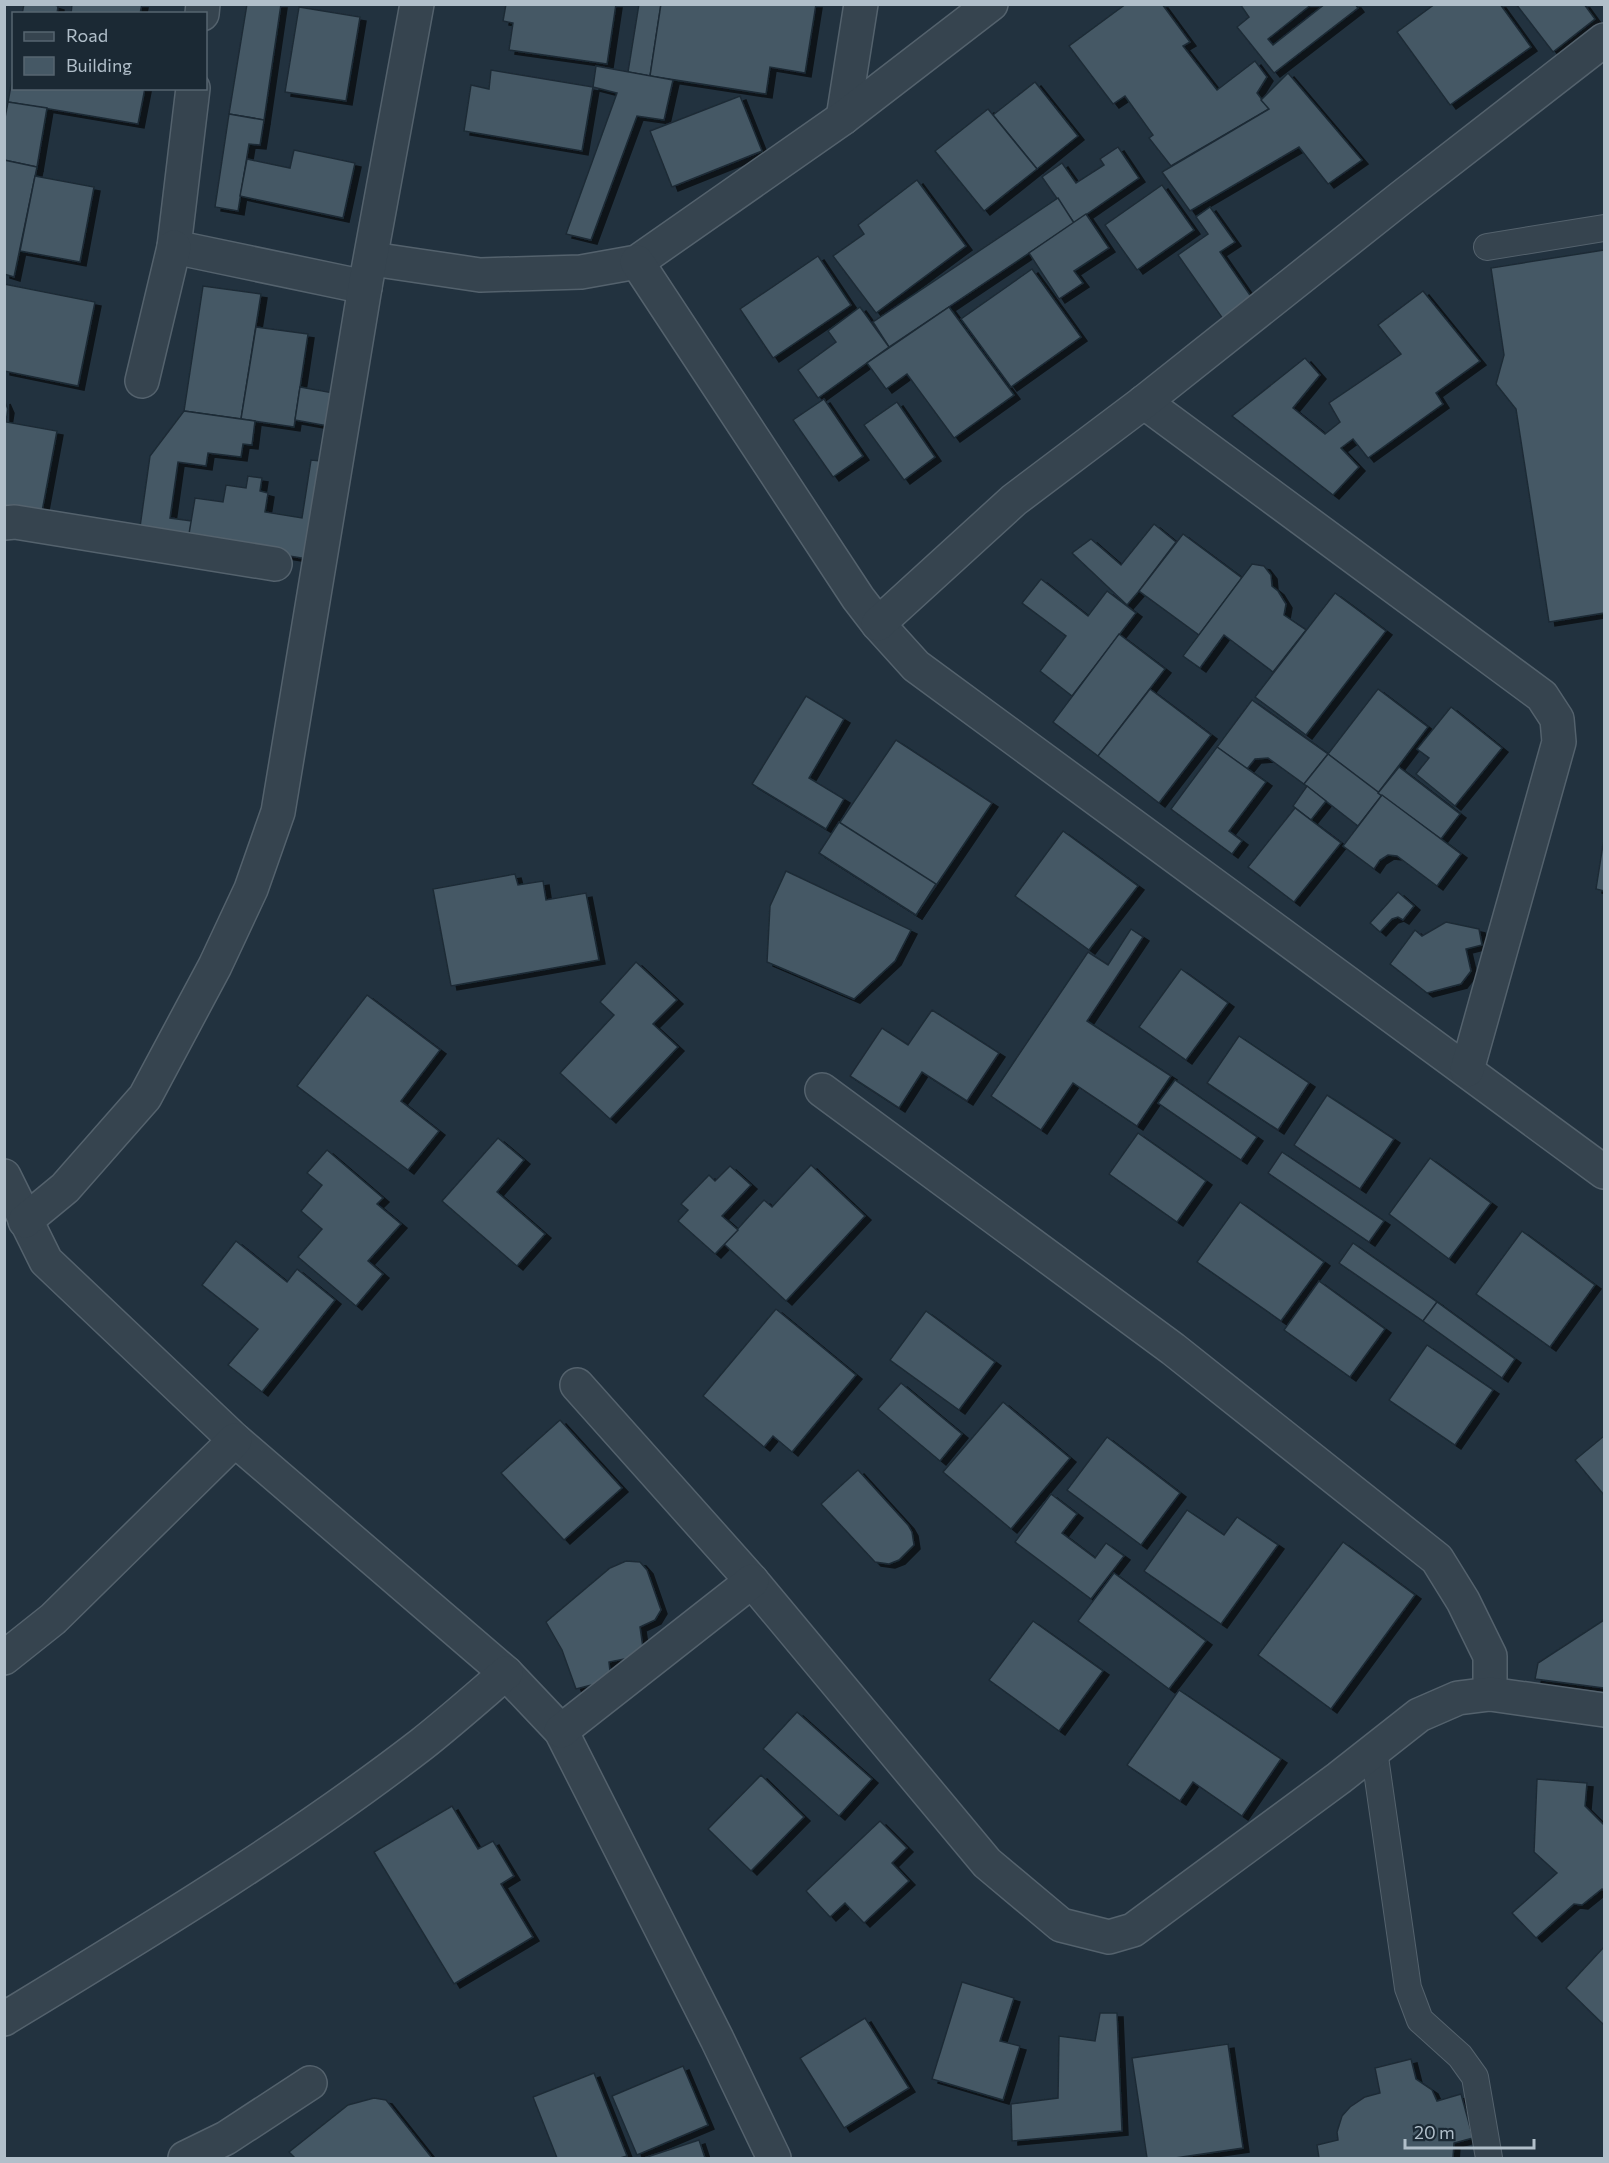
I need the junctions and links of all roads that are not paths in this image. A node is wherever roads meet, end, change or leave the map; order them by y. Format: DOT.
graph roads {
  1 [pos="417,4"];
  2 [pos="861,4"];
  3 [pos="990,4"];
  4 [pos="1605,40"];
  5 [pos="193,90"];
  6 [pos="843,118"];
  7 [pos="1605,228"];
  8 [pos="174,247"];
  9 [pos="1487,247"];
  10 [pos="637,262"];
  11 [pos="369,273"];
  12 [pos="142,381"];
  13 [pos="1144,402"];
  14 [pos="4,523"];
  15 [pos="275,564"];
  16 [pos="878,624"];
  17 [pos="1467,1070"];
  18 [pos="822,1090"];
  19 [pos="1605,1172"];
  20 [pos="4,1176"];
  21 [pos="25,1221"];
  22 [pos="577,1385"];
  23 [pos="235,1440"];
  24 [pos="752,1581"];
  25 [pos="4,1658"];
  26 [pos="506,1673"];
  27 [pos="1490,1694"];
  28 [pos="1605,1710"];
  29 [pos="561,1731"];
  30 [pos="1374,1750"];
  31 [pos="4,2019"];
  32 [pos="309,2083"];
  33 [pos="185,2158"];
  34 [pos="774,2158"];
  35 [pos="1489,2158"];
  1 -- 11 [label="street"];
  2 -- 6 [label="street"];
  3 -- 6 [label="street"];
  4 -- 13 [label="street"];
  5 -- 8 [label="street"];
  6 -- 10 [label="street"];
  7 -- 9 [label="lane"];
  8 -- 11 [label="street"];
  8 -- 12 [label="street"];
  10 -- 11 [label="street"];
  10 -- 16 [label="street"];
  11 -- 21 [label="street"];
  13 -- 16 [label="street"];
  13 -- 17 [label="street"];
  14 -- 15 [label="street"];
  16 -- 17 [label="street"];
  17 -- 19 [label="street"];
  18 -- 27 [label="street"];
  20 -- 21 [label="street"];
  21 -- 23 [label="street"];
  22 -- 24 [label="street"];
  23 -- 25 [label="street"];
  23 -- 26 [label="street"];
  24 -- 29 [label="street"];
  24 -- 30 [label="street"];
  26 -- 29 [label="street"];
  26 -- 31 [label="street"];
  27 -- 28 [label="street"];
  27 -- 30 [label="street"];
  29 -- 34 [label="street"];
  30 -- 35 [label="lane"];
  32 -- 33 [label="street"];
}
